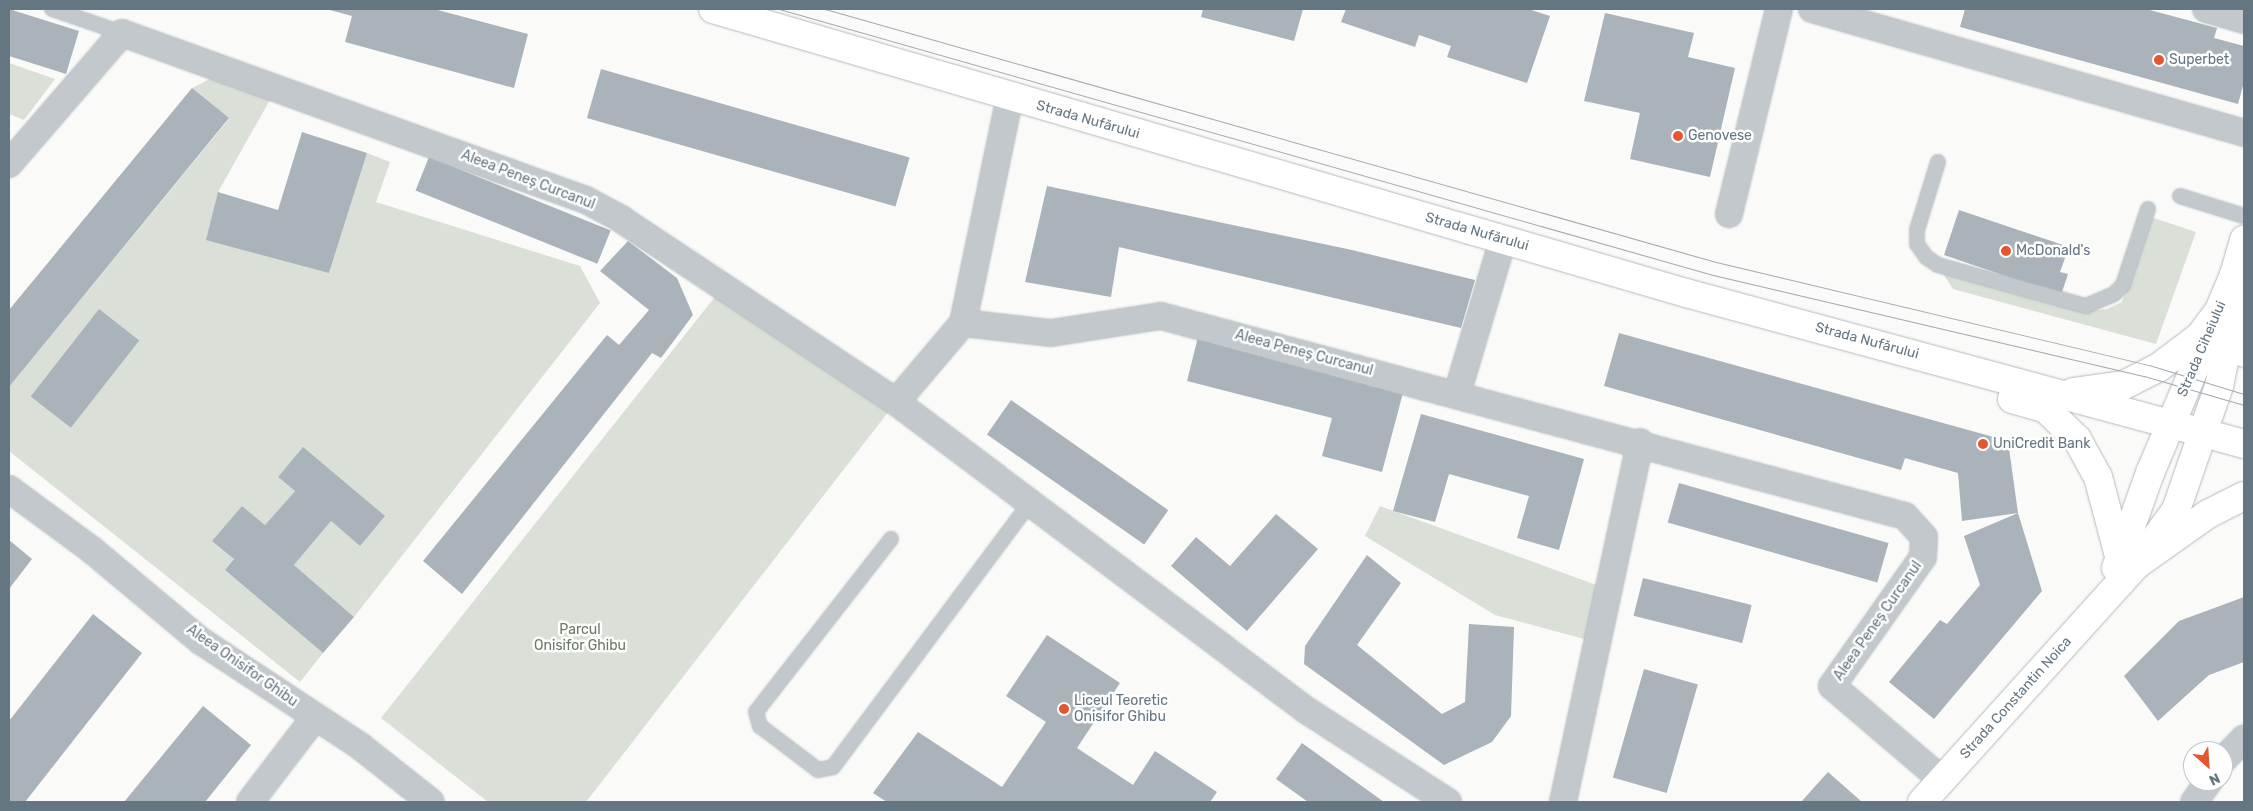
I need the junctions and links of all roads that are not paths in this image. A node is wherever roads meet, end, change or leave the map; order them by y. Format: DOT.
graph roads {
  1 [pos="52,9"];
  2 [pos="713,9"];
  3 [pos="1779,9"];
  4 [pos="1812,9"];
  5 [pos="2206,9"];
  6 [pos="2244,20"];
  7 [pos="122,32"];
  8 [pos="1010,97"];
  9 [pos="2244,133"];
  10 [pos="1938,162"];
  11 [pos="9,164"];
  12 [pos="2180,196"];
  13 [pos="2148,209"];
  14 [pos="1729,214"];
  15 [pos="2244,216"];
  16 [pos="2244,238"];
  17 [pos="1502,240"];
  18 [pos="2225,314"];
  19 [pos="963,323"];
  20 [pos="2244,353"];
  21 [pos="1944,361"];
  22 [pos="2055,393"];
  23 [pos="1456,394"];
  24 [pos="896,402"];
  25 [pos="2171,424"];
  26 [pos="2206,434"];
  27 [pos="1640,442"];
  28 [pos="2244,444"];
  29 [pos="9,489"];
  30 [pos="2244,496"];
  31 [pos="1030,503"];
  32 [pos="891,539"];
  33 [pos="2128,560"];
  34 [pos="315,717"];
  35 [pos="2244,738"];
  36 [pos="2233,750"];
  37 [pos="1942,780"];
  38 [pos="2202,791"];
  39 [pos="250,802"];
  40 [pos="431,802"];
  41 [pos="1448,802"];
  42 [pos="1563,802"];
  43 [pos="1922,802"];
  44 [pos="2194,802"];
  1 -- 7 [label="lane, Aleea Peneș Curcanul"];
  2 -- 8 [label="main road, Strada Nufărului"];
  3 -- 14 [label="street"];
  4 -- 9 [label="street"];
  5 -- 6 [label="street"];
  7 -- 11 [label="street"];
  7 -- 24 [label="street, Aleea Peneș Curcanul"];
  8 -- 17 [label="main road, Strada Nufărului"];
  8 -- 19 [label="street"];
  10 -- 13 [label="lane"];
  12 -- 15 [label="lane"];
  16 -- 18 [label="main road, Strada Ciheiului"];
  17 -- 21 [label="main road, Strada Nufărului"];
  17 -- 23 [label="street"];
  18 -- 20 [label="main road"];
  18 -- 22 [label="main road"];
  18 -- 25 [label="main road, Strada Ciheiului"];
  18 -- 26 [label="main road, Strada Ciheiului"];
  19 -- 23 [label="street, Aleea Peneș Curcanul"];
  19 -- 24 [label="street"];
  21 -- 22 [label="main road, Strada Nufărului"];
  21 -- 33 [label="main road"];
  22 -- 25 [label="main road, Strada Nufărului"];
  23 -- 27 [label="street, Aleea Peneș Curcanul"];
  24 -- 31 [label="street, Aleea Peneș Curcanul"];
  25 -- 26 [label="main road, Strada Nufărului"];
  25 -- 33 [label="main road, Strada Constantin Noica"];
  26 -- 28 [label="main road, Strada Nufărului"];
  26 -- 33 [label="main road, Strada Constantin Noica"];
  27 -- 37 [label="street, Aleea Peneș Curcanul"];
  27 -- 42 [label="street"];
  29 -- 34 [label="street, Aleea Onisifor Ghibu"];
  30 -- 33 [label="main road"];
  31 -- 32 [label="lane"];
  31 -- 41 [label="street, Aleea Peneș Curcanul"];
  33 -- 37 [label="main road, Strada Constantin Noica"];
  34 -- 39 [label="street"];
  34 -- 40 [label="street, Aleea Onisifor Ghibu"];
  35 -- 36 [label="street"];
  37 -- 43 [label="main road, Strada Constantin Noica"];
  38 -- 44 [label="street"];
}
